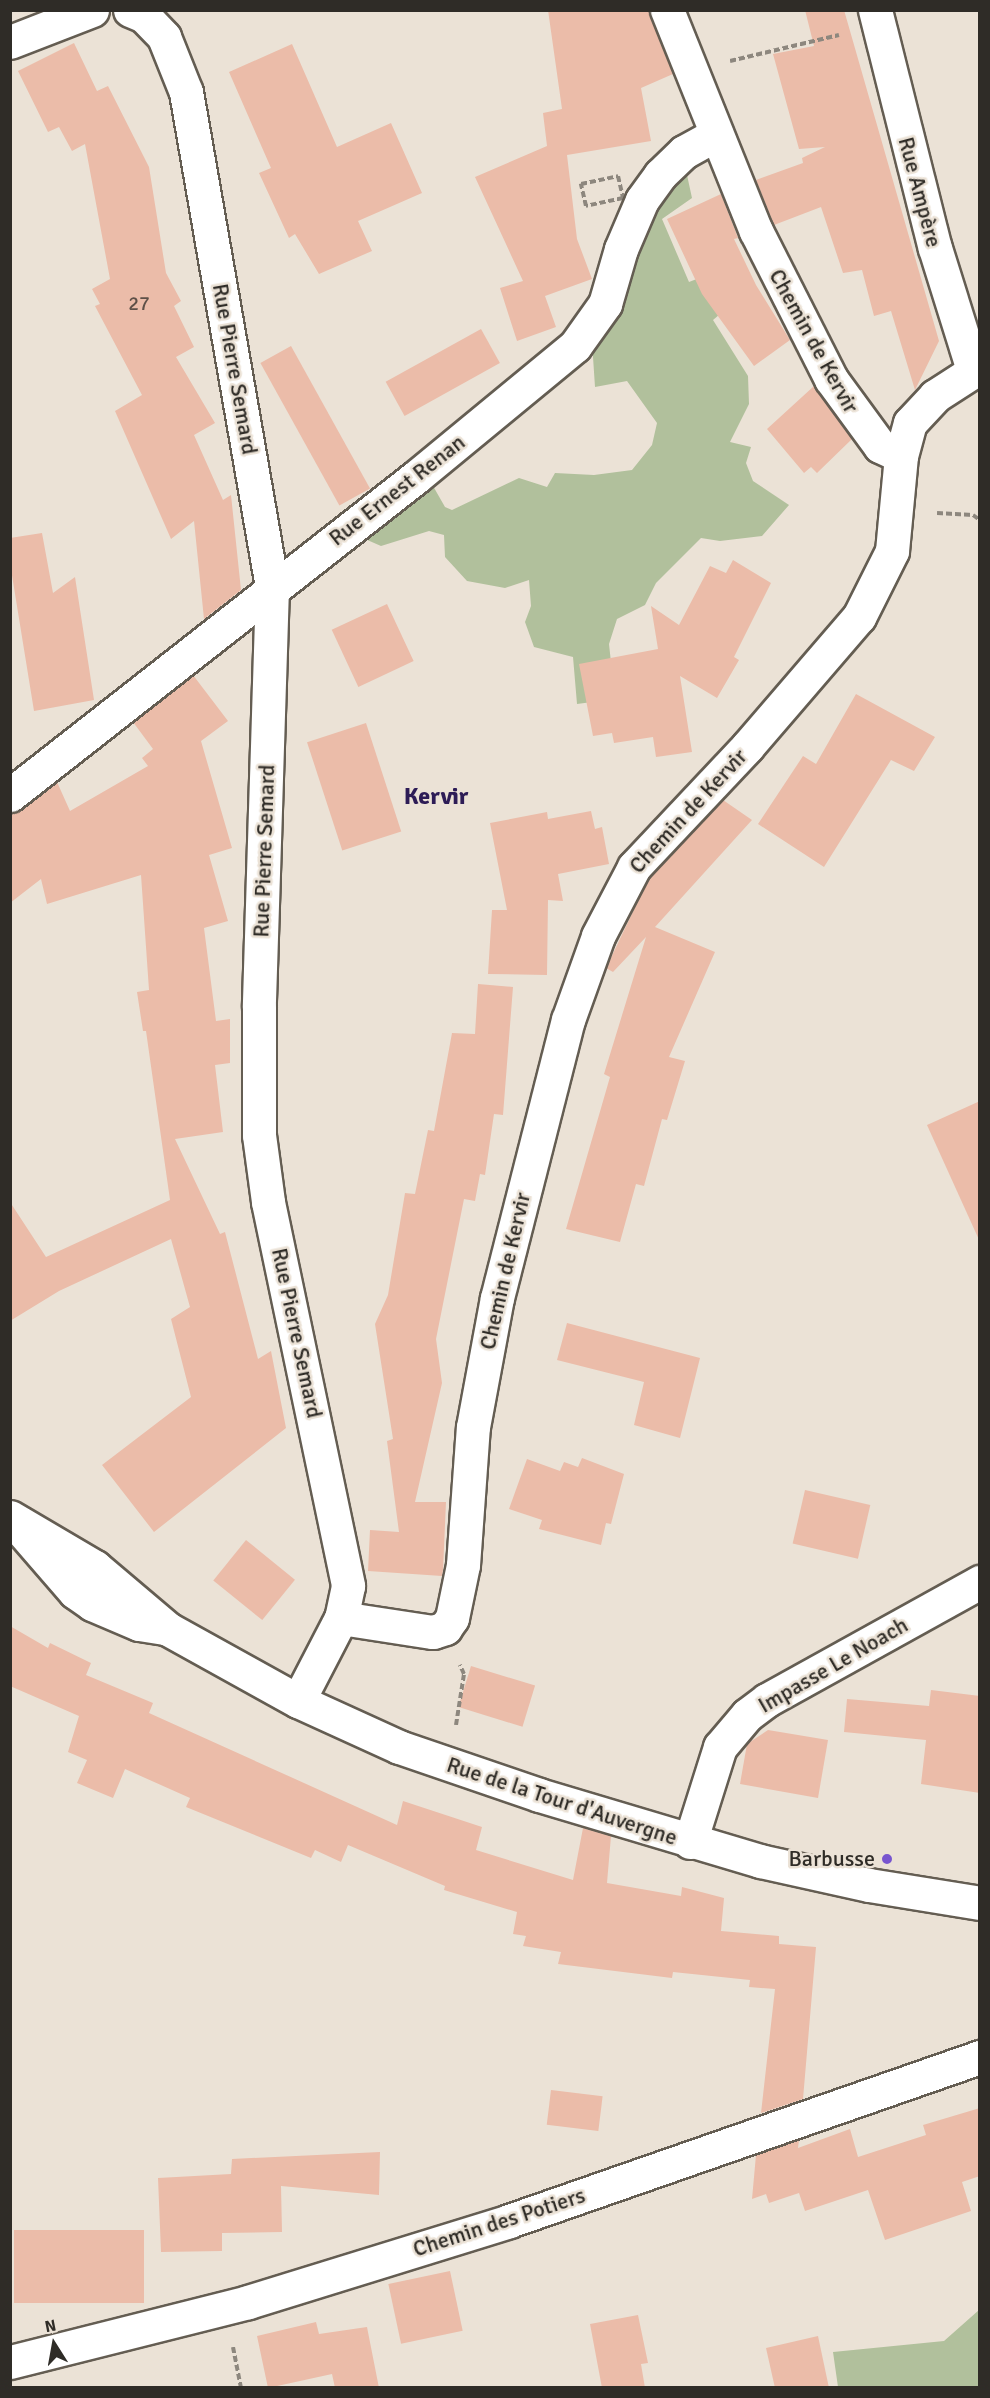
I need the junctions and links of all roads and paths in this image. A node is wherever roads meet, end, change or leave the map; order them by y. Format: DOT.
graph roads {
  1 [pos="92,10"];
  2 [pos="130,10"];
  3 [pos="667,10"];
  4 [pos="876,18"];
  5 [pos="10,42"];
  6 [pos="691,70"];
  7 [pos="716,134"];
  8 [pos="976,369"];
  9 [pos="901,456"];
  10 [pos="898,512"];
  11 [pos="980,520"];
  12 [pos="272,587"];
  13 [pos="10,795"];
  14 [pos="10,1517"];
  15 [pos="980,1582"];
  16 [pos="341,1618"];
  17 [pos="446,1628"];
  18 [pos="298,1701"];
  19 [pos="443,1763"];
  20 [pos="690,1842"];
  21 [pos="980,1903"];
  22 [pos="980,2057"];
  23 [pos="10,2362"];
  1 -- 5 [label="street"];
  2 -- 12 [label="street, Rue Pierre Semard"];
  3 -- 6 [label="street, Chemin de Kervir"];
  4 -- 6 [label="path"];
  4 -- 8 [label="street, Rue Ampère"];
  6 -- 7 [label="street, Chemin de Kervir"];
  7 -- 9 [label="street, Chemin de Kervir"];
  7 -- 12 [label="street, Rue Ernest Renan"];
  8 -- 9 [label="street"];
  9 -- 10 [label="street, Chemin de Kervir"];
  10 -- 11 [label="path"];
  10 -- 17 [label="street, Chemin de Kervir"];
  12 -- 13 [label="street, Rue Ernest Renan"];
  12 -- 16 [label="street, Rue Pierre Semard"];
  14 -- 18 [label="street, Rue de la Tour d'Auvergne"];
  15 -- 20 [label="street, Impasse Le Noach"];
  16 -- 17 [label="street"];
  16 -- 18 [label="street, Rue Pierre Semard"];
  17 -- 19 [label="path"];
  18 -- 19 [label="street, Rue de la Tour d'Auvergne"];
  19 -- 20 [label="street, Rue de la Tour d'Auvergne"];
  20 -- 21 [label="street, Rue de la Tour d'Auvergne"];
  22 -- 23 [label="street, Chemin des Potiers"];
}
